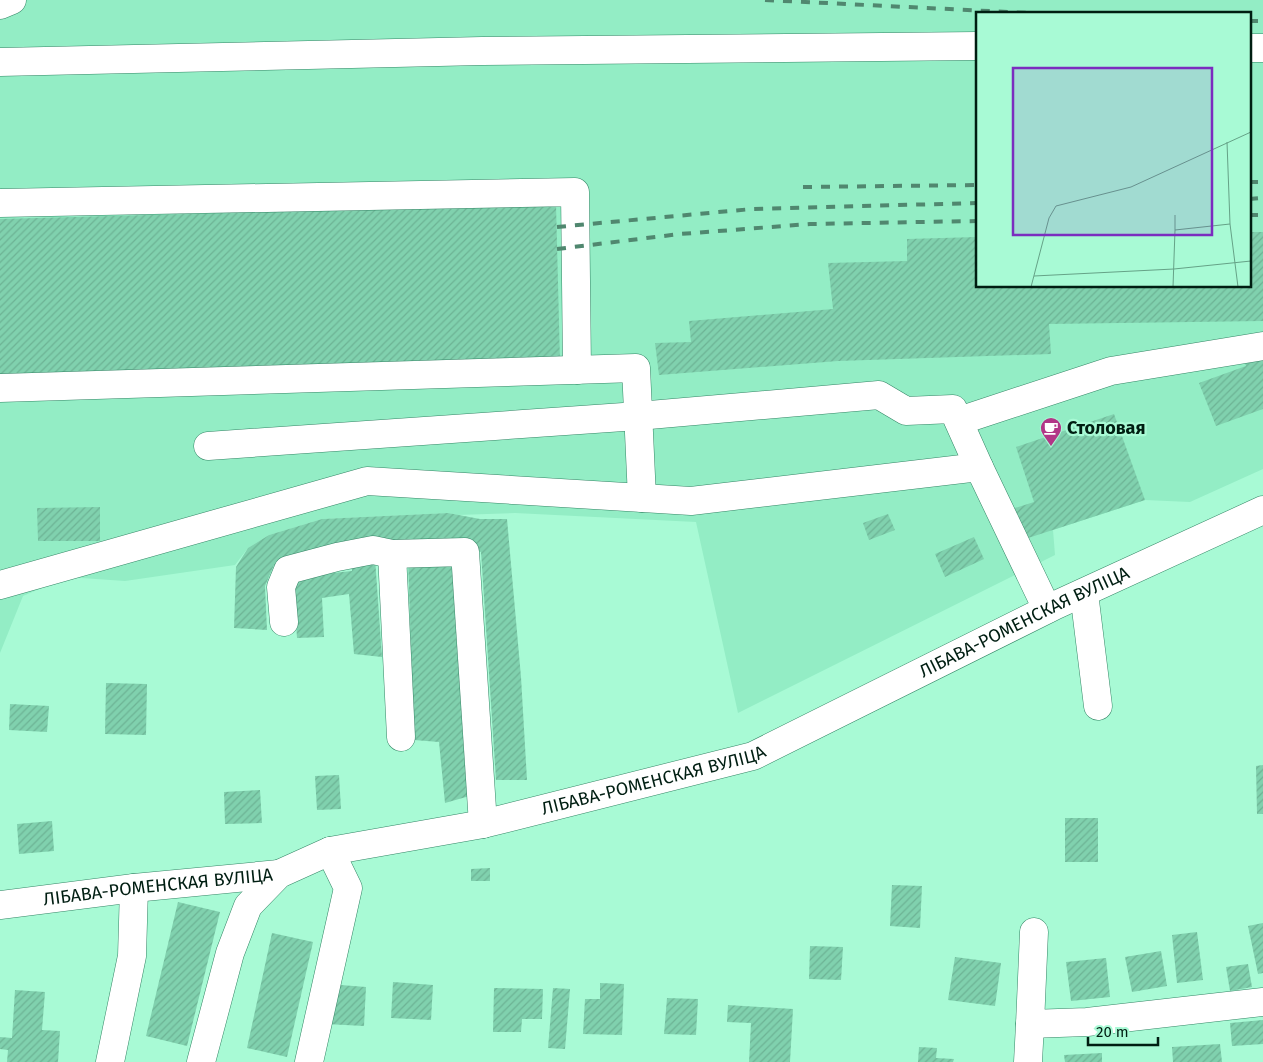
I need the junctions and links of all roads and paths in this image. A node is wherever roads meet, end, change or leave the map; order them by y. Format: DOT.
graph roads {
  1 [pos="12,0"];
  2 [pos="0,5"];
  3 [pos="976,46"];
  4 [pos="1250,48"];
  5 [pos="1263,48"];
  6 [pos="0,62"];
  7 [pos="0,203"];
  8 [pos="1263,346"];
  9 [pos="577,370"];
  10 [pos="0,388"];
  11 [pos="638,416"];
  12 [pos="958,421"];
  13 [pos="208,446"];
  14 [pos="979,467"];
  15 [pos="642,498"];
  16 [pos="1263,510"];
  17 [pos="392,554"];
  18 [pos="0,585"];
  19 [pos="1084,593"];
  20 [pos="1047,609"];
  21 [pos="284,622"];
  22 [pos="1098,706"];
  23 [pos="401,737"];
  24 [pos="483,824"];
  25 [pos="330,851"];
  26 [pos="279,874"];
  27 [pos="134,888"];
  28 [pos="0,905"];
  29 [pos="1034,932"];
  30 [pos="1263,1002"];
  31 [pos="1030,1024"];
  32 [pos="110,1062"];
  33 [pos="201,1062"];
  34 [pos="309,1062"];
  35 [pos="1028,1062"];
  1 -- 2 [label="main road"];
  3 -- 6 [label="main road"];
  4 -- 5 [label="main road"];
  7 -- 9 [label="main road"];
  8 -- 12 [label="main road"];
  9 -- 10 [label="main road"];
  9 -- 11 [label="main road"];
  11 -- 12 [label="main road"];
  11 -- 13 [label="main road"];
  11 -- 15 [label="main road"];
  12 -- 14 [label="main road"];
  14 -- 15 [label="main road"];
  14 -- 20 [label="main road"];
  15 -- 18 [label="main road"];
  16 -- 19 [label="main road, ЛІБАВА-РОМЕНСКАЯ ВУЛІЦА"];
  17 -- 21 [label="main road"];
  17 -- 23 [label="main road"];
  17 -- 24 [label="main road"];
  19 -- 20 [label="main road, ЛІБАВА-РОМЕНСКАЯ ВУЛІЦА"];
  19 -- 22 [label="main road"];
  20 -- 24 [label="main road, ЛІБАВА-РОМЕНСКАЯ ВУЛІЦА"];
  24 -- 25 [label="main road, ЛІБАВА-РОМЕНСКАЯ ВУЛІЦА"];
  25 -- 26 [label="main road, ЛІБАВА-РОМЕНСКАЯ ВУЛІЦА"];
  25 -- 34 [label="main road"];
  26 -- 27 [label="main road, ЛІБАВА-РОМЕНСКАЯ ВУЛІЦА"];
  26 -- 33 [label="main road"];
  27 -- 28 [label="main road, ЛІБАВА-РОМЕНСКАЯ ВУЛІЦА"];
  27 -- 32 [label="main road"];
  29 -- 31 [label="main road"];
  30 -- 31 [label="main road"];
  31 -- 35 [label="main road"];
}
